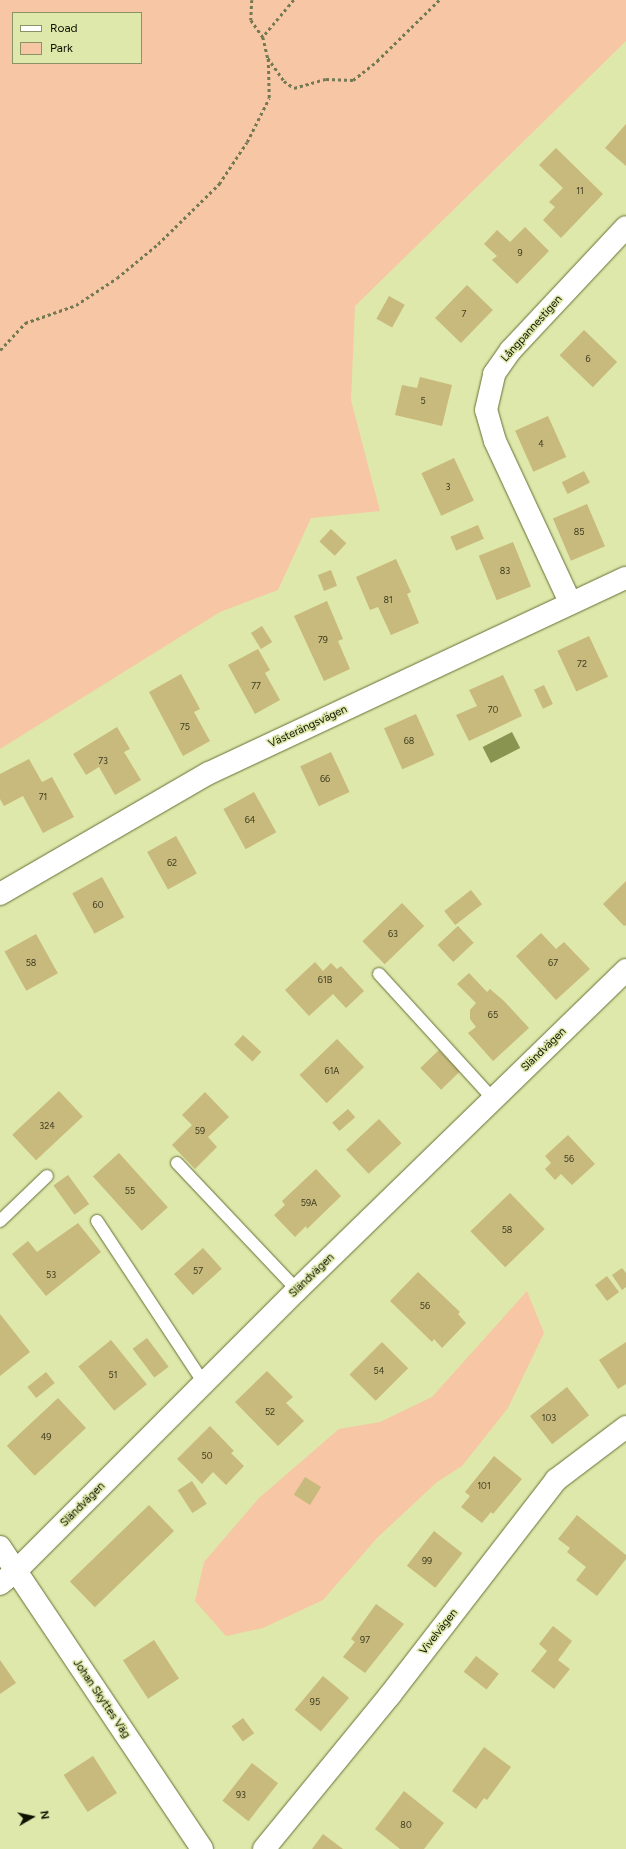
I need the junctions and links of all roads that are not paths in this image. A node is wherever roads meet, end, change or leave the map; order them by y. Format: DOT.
graph roads {
  1 [pos="626,228"];
  2 [pos="626,578"];
  3 [pos="570,602"];
  4 [pos="0,894"];
  5 [pos="626,970"];
  6 [pos="379,974"];
  7 [pos="493,1099"];
  8 [pos="177,1163"];
  9 [pos="48,1176"];
  10 [pos="0,1220"];
  11 [pos="97,1221"];
  12 [pos="297,1290"];
  13 [pos="204,1383"];
  14 [pos="626,1427"];
  15 [pos="0,1547"];
  16 [pos="8,1578"];
  17 [pos="202,1849"];
  18 [pos="264,1849"];
  1 -- 3 [label="street, Långpannestigen"];
  2 -- 3 [label="street, Västerängsvägen"];
  3 -- 4 [label="street, Västerängsvägen"];
  5 -- 7 [label="street, Sländvägen"];
  6 -- 7 [label="lane"];
  7 -- 12 [label="street, Sländvägen"];
  8 -- 12 [label="lane"];
  9 -- 10 [label="lane"];
  11 -- 13 [label="lane"];
  12 -- 13 [label="street, Sländvägen"];
  13 -- 16 [label="street, Sländvägen"];
  14 -- 18 [label="street, Vivelvägen"];
  15 -- 16 [label="street, Johan Skyttes Väg"];
  16 -- 17 [label="street, Johan Skyttes Väg"];
}
